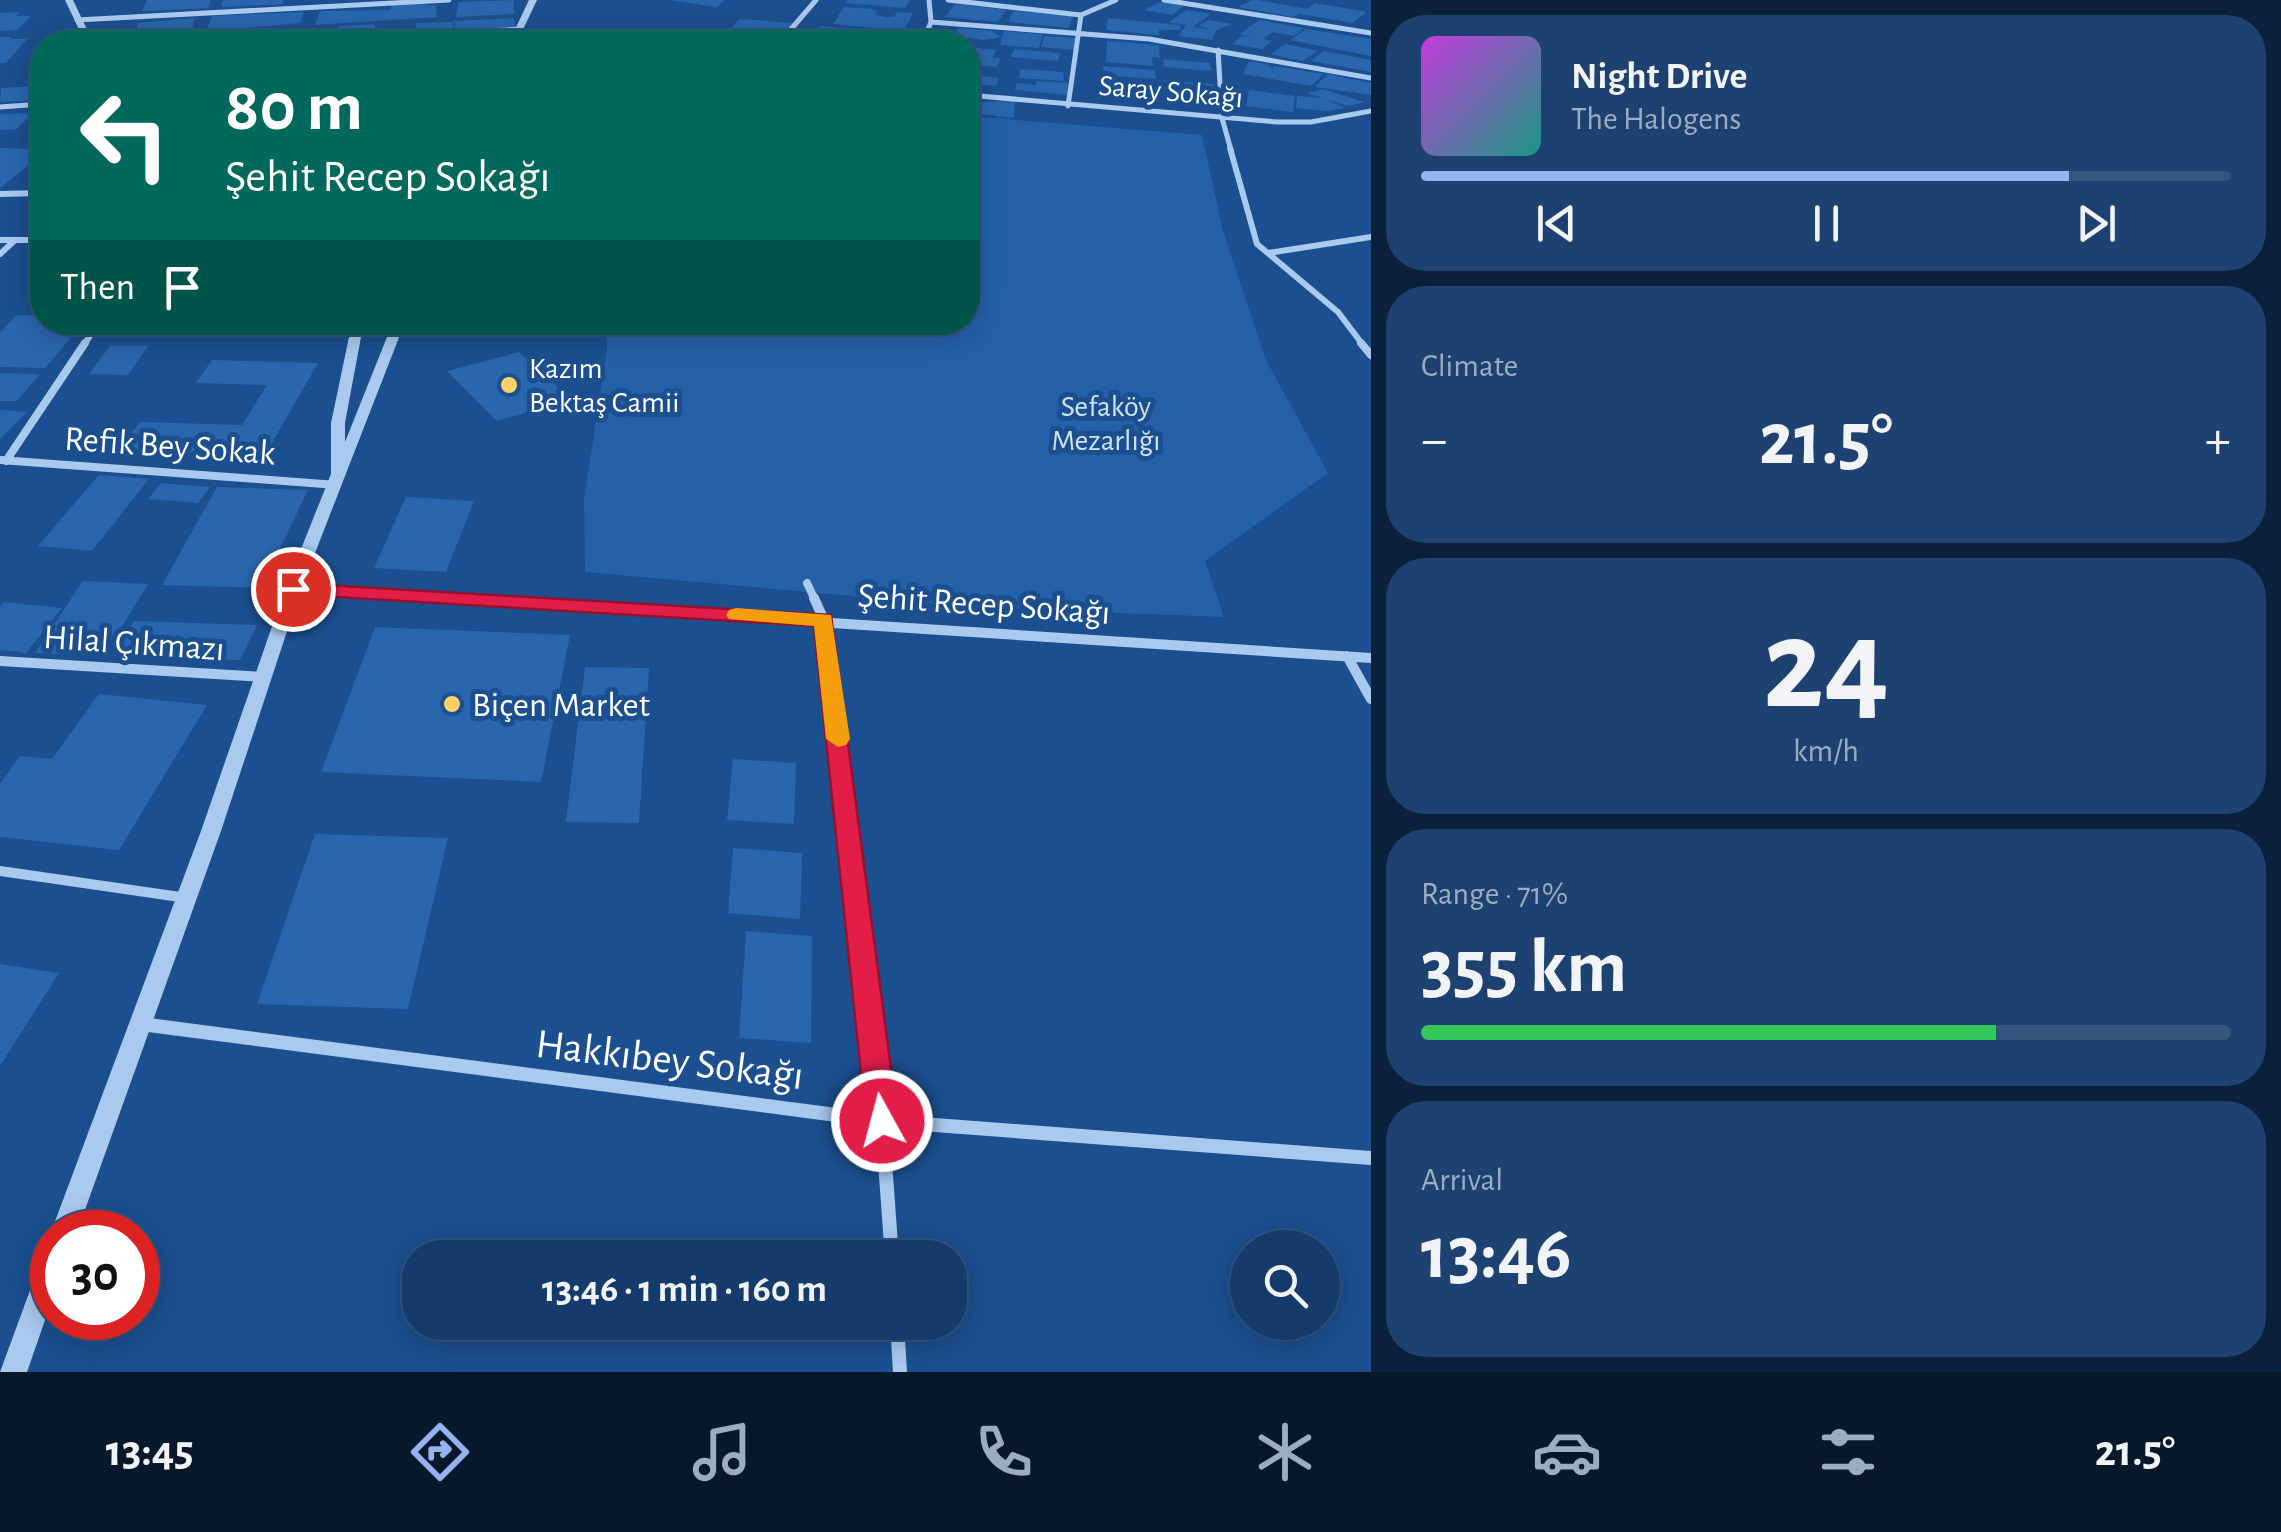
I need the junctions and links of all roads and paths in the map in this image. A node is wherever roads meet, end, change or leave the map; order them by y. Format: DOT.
graph roads {
  1 [pos="69,0"];
  2 [pos="449,0"];
  3 [pos="533,0"];
  4 [pos="816,0"];
  5 [pos="929,0"];
  6 [pos="948,0"];
  7 [pos="1116,0"];
  8 [pos="1164,0"];
  9 [pos="1081,15"];
  10 [pos="77,20"];
  11 [pos="931,22"];
  12 [pos="1371,22"];
  13 [pos="521,29"];
  14 [pos="82,30"];
  15 [pos="504,30"];
  16 [pos="790,30"];
  17 [pos="928,30"];
  18 [pos="1354,30"];
  19 [pos="1371,33"];
  20 [pos="1081,34"];
  21 [pos="1218,50"];
  22 [pos="1371,78"];
  23 [pos="980,96"];
  24 [pos="30,105"];
  25 [pos="0,106"];
  26 [pos="1068,106"];
  27 [pos="1371,110"];
  28 [pos="1222,118"];
  29 [pos="0,194"];
  30 [pos="30,194"];
  31 [pos="1371,236"];
  32 [pos="0,240"];
  33 [pos="15,240"];
  34 [pos="30,240"];
  35 [pos="1268,253"];
  36 [pos="0,254"];
  37 [pos="90,335"];
  38 [pos="352,335"];
  39 [pos="393,335"];
  40 [pos="1368,345"];
  41 [pos="1371,355"];
  42 [pos="3,460"];
  43 [pos="336,485"];
  44 [pos="807,583"];
  45 [pos="293,589"];
  46 [pos="824,620"];
  47 [pos="1347,656"];
  48 [pos="1371,658"];
  49 [pos="0,661"];
  50 [pos="264,677"];
  51 [pos="1371,699"];
  52 [pos="0,871"];
  53 [pos="187,898"];
  54 [pos="141,1024"];
  55 [pos="882,1121"];
  56 [pos="1371,1158"];
  57 [pos="72,1210"];
  58 [pos="891,1240"];
  59 [pos="30,1325"];
  60 [pos="898,1340"];
  61 [pos="13,1372"];
  62 [pos="900,1372"];
  1 -- 10 [label="street"];
  2 -- 10 [label="street"];
  3 -- 13 [label="street"];
  4 -- 16 [label="street"];
  5 -- 11 [label="street"];
  6 -- 9 [label="street"];
  7 -- 9 [label="street"];
  8 -- 18 [label="street"];
  9 -- 20 [label="street"];
  10 -- 14 [label="street"];
  11 -- 17 [label="street"];
  11 -- 20 [label="street"];
  12 -- 18 [label="street"];
  13 -- 15 [label="street"];
  18 -- 19 [label="street"];
  20 -- 21 [label="street"];
  20 -- 26 [label="street"];
  21 -- 22 [label="street"];
  21 -- 28 [label="street"];
  23 -- 26 [label="street, Saray Sokağı"];
  24 -- 25 [label="street"];
  26 -- 28 [label="street, Saray Sokağı"];
  27 -- 28 [label="street, Saray Sokağı"];
  28 -- 35 [label="street"];
  29 -- 30 [label="street"];
  31 -- 35 [label="street"];
  32 -- 33 [label="street"];
  33 -- 34 [label="street"];
  33 -- 36 [label="street"];
  35 -- 40 [label="street"];
  37 -- 42 [label="street"];
  38 -- 43 [label="street"];
  39 -- 43 [label="street"];
  40 -- 41 [label="street"];
  42 -- 43 [label="street, Refik Bey Sokak"];
  43 -- 45 [label="street"];
  44 -- 46 [label="street"];
  45 -- 46 [label="street, Şehit Recep Sokağı"];
  45 -- 50 [label="street"];
  46 -- 47 [label="street, Şehit Recep Sokağı"];
  46 -- 55 [label="street"];
  47 -- 48 [label="street, Şehit Recep Sokağı"];
  47 -- 51 [label="street"];
  49 -- 50 [label="street, Hilal Çıkmazı"];
  50 -- 53 [label="street"];
  52 -- 53 [label="street"];
  53 -- 54 [label="street"];
  54 -- 55 [label="street, Hakkıbey Sokağı"];
  54 -- 57 [label="street"];
  55 -- 56 [label="street, Hakkıbey Sokağı"];
  55 -- 58 [label="street"];
  59 -- 61 [label="street"];
  60 -- 62 [label="street"];
}
